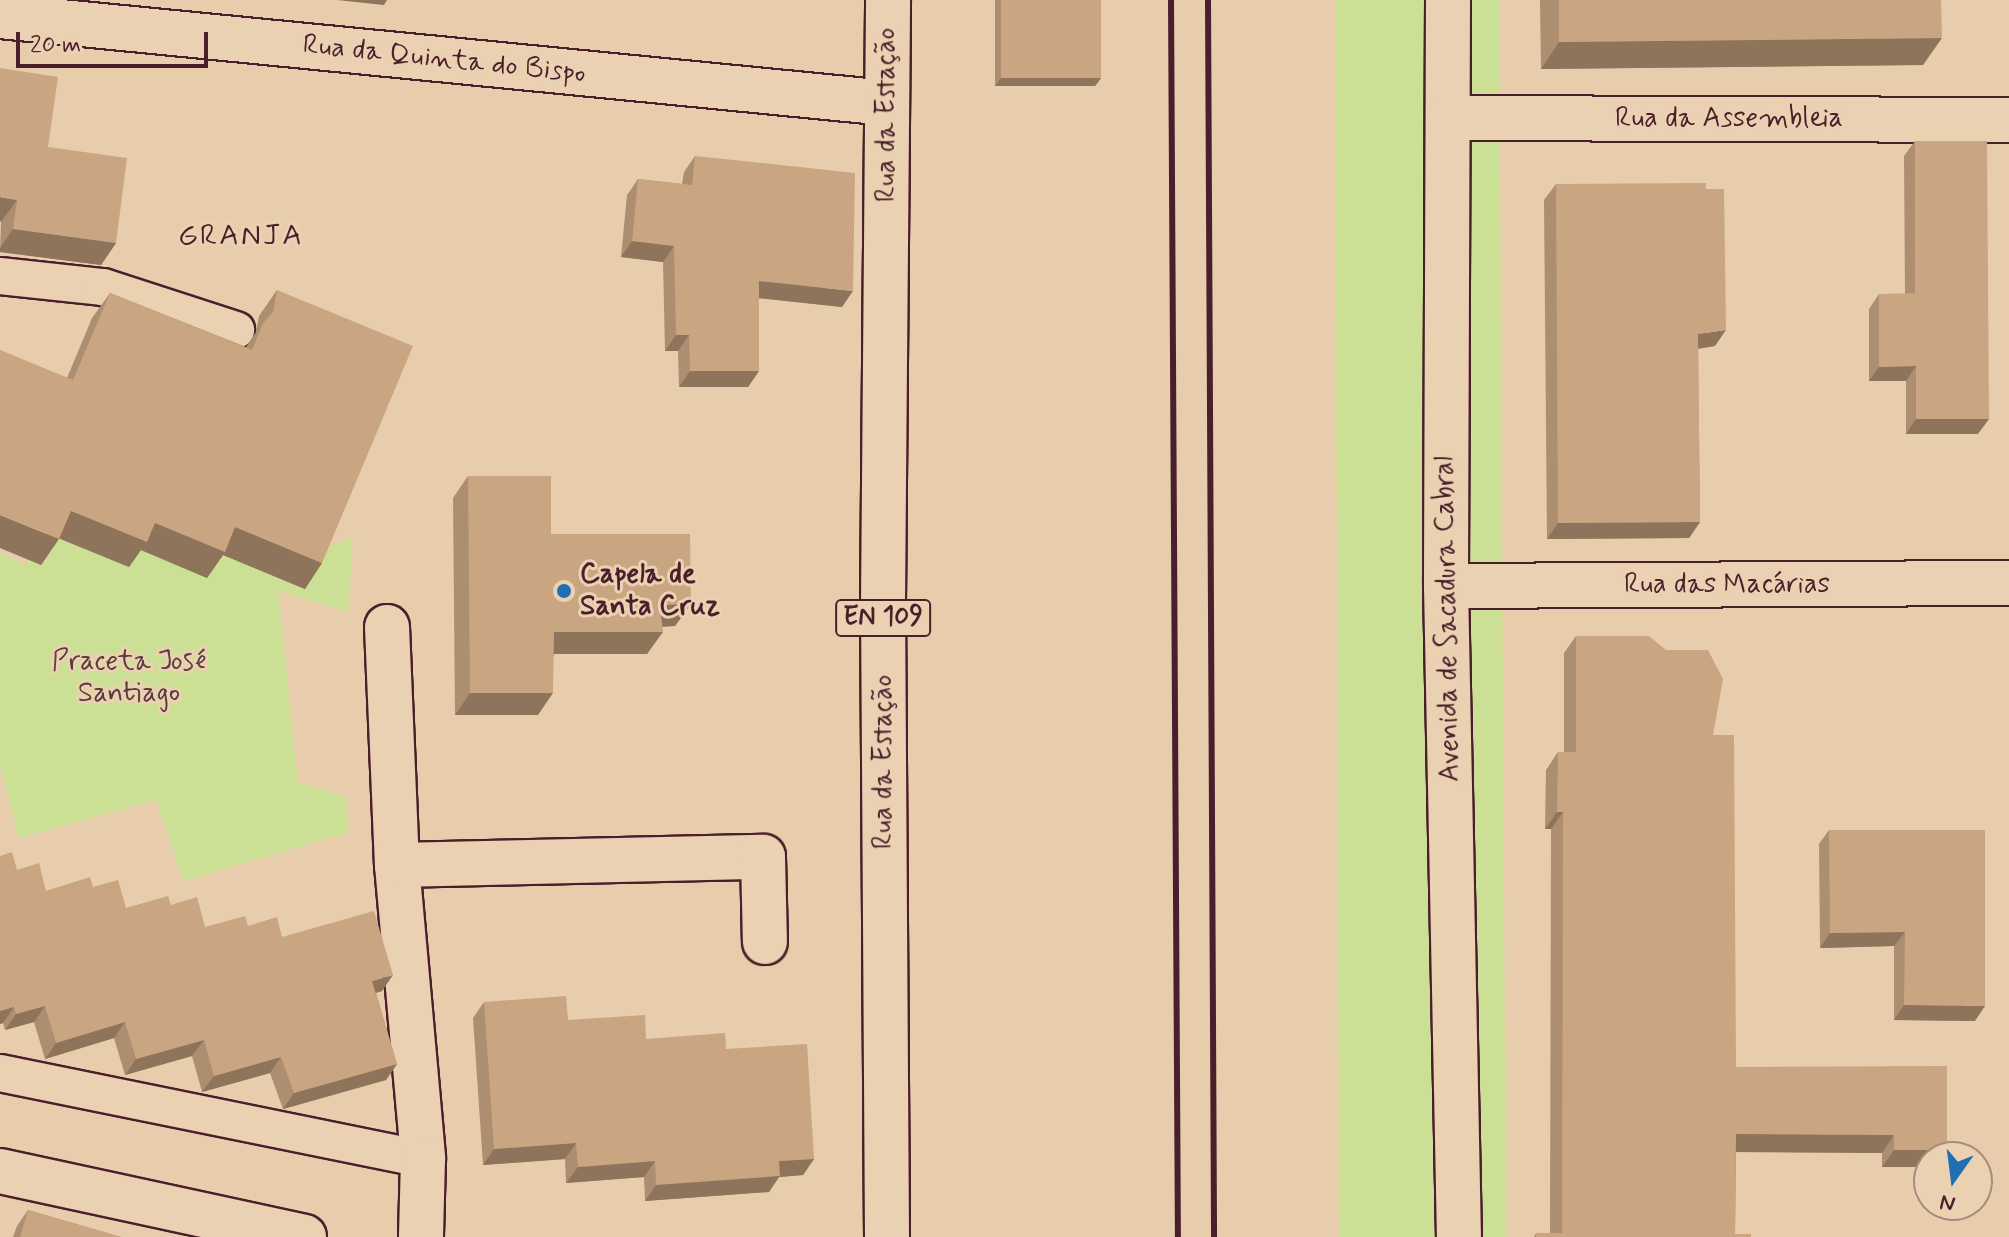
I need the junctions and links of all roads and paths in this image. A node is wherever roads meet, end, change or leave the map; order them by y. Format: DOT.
graph roads {
  1 [pos="888,0"];
  2 [pos="1448,0"];
  3 [pos="0,16"];
  4 [pos="887,103"];
  5 [pos="1448,118"];
  6 [pos="2009,120"];
  7 [pos="0,276"];
  8 [pos="236,330"];
  9 [pos="2009,583"];
  10 [pos="1446,586"];
  11 [pos="387,627"];
  12 [pos="397,865"];
  13 [pos="765,942"];
  14 [pos="0,1073"];
  15 [pos="423,1159"];
  16 [pos="0,1171"];
  17 [pos="304,1237"];
  18 [pos="421,1237"];
  19 [pos="887,1237"];
  20 [pos="1459,1237"];
  1 -- 4 [label="street, Rua da Estação / EN 109"];
  2 -- 5 [label="street, Avenida de Sacadura Cabral"];
  3 -- 4 [label="street, Rua da Quinta do Bispo"];
  4 -- 19 [label="street, Rua da Estação / EN 109"];
  5 -- 6 [label="street, Rua da Assembleia"];
  5 -- 10 [label="street, Avenida de Sacadura Cabral"];
  7 -- 8 [label="lane"];
  9 -- 10 [label="street, Rua das Macárias"];
  10 -- 20 [label="street, Avenida de Sacadura Cabral"];
  11 -- 12 [label="street"];
  12 -- 13 [label="street"];
  12 -- 15 [label="street"];
  14 -- 15 [label="lane"];
  15 -- 18 [label="street"];
  16 -- 17 [label="street"];
}
